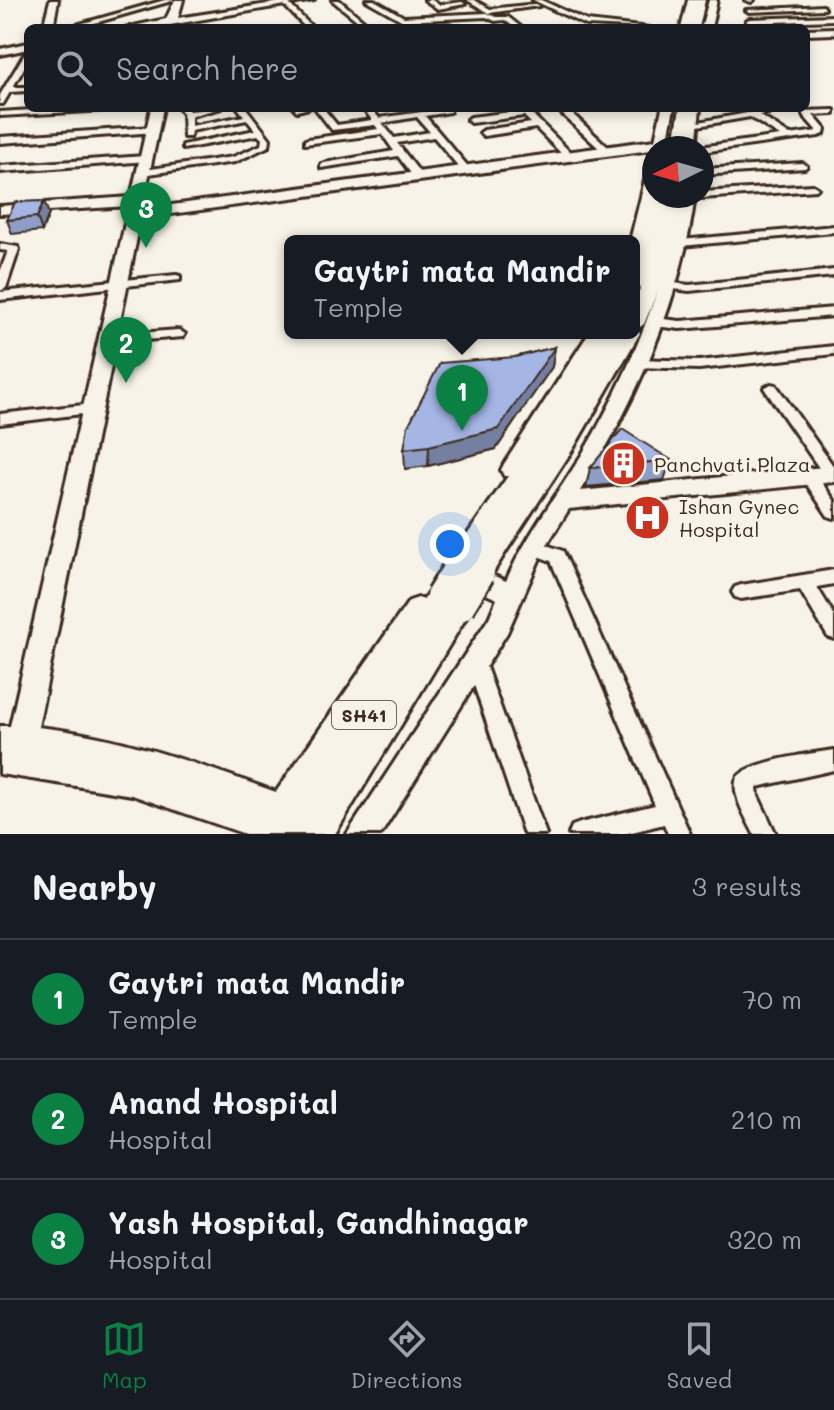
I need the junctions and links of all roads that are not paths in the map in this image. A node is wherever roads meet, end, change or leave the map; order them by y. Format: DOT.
graph roads {
  1 [pos="54,0"];
  2 [pos="172,0"];
  3 [pos="179,0"];
  4 [pos="310,0"];
  5 [pos="335,0"];
  6 [pos="369,0"];
  7 [pos="428,0"];
  8 [pos="490,0"];
  9 [pos="692,0"];
  10 [pos="700,0"];
  11 [pos="710,0"];
  12 [pos="749,0"];
  13 [pos="813,0"];
  14 [pos="293,1"];
  15 [pos="517,2"];
  16 [pos="475,3"];
  17 [pos="536,3"];
  18 [pos="462,4"];
  19 [pos="834,5"];
  20 [pos="821,6"];
  21 [pos="749,10"];
  22 [pos="563,14"];
  23 [pos="549,15"];
  24 [pos="534,16"];
  25 [pos="834,17"];
  26 [pos="506,18"];
  27 [pos="172,21"];
  28 [pos="361,21"];
  29 [pos="49,24"];
  30 [pos="84,24"];
  31 [pos="149,24"];
  32 [pos="307,24"];
  33 [pos="514,24"];
  34 [pos="586,24"];
  35 [pos="687,24"];
  36 [pos="695,24"];
  37 [pos="705,24"];
  38 [pos="749,24"];
  39 [pos="834,31"];
  40 [pos="810,32"];
  41 [pos="24,46"];
  42 [pos="0,51"];
  43 [pos="24,68"];
  44 [pos="5,92"];
  45 [pos="0,102"];
  46 [pos="810,111"];
  47 [pos="36,112"];
  48 [pos="156,112"];
  49 [pos="185,112"];
  50 [pos="245,112"];
  51 [pos="322,112"];
  52 [pos="370,112"];
  53 [pos="433,112"];
  54 [pos="513,112"];
  55 [pos="525,112"];
  56 [pos="565,112"];
  57 [pos="667,112"];
  58 [pos="674,112"];
  59 [pos="685,112"];
  60 [pos="694,112"];
  61 [pos="768,112"];
  62 [pos="804,112"];
  63 [pos="834,112"];
  64 [pos="0,114"];
  65 [pos="419,114"];
  66 [pos="753,115"];
  67 [pos="249,117"];
  68 [pos="471,120"];
  69 [pos="377,121"];
  70 [pos="723,121"];
  71 [pos="692,124"];
  72 [pos="537,125"];
  73 [pos="733,128"];
  74 [pos="188,129"];
  75 [pos="153,130"];
  76 [pos="384,131"];
  77 [pos="260,132"];
  78 [pos="484,133"];
  79 [pos="436,134"];
  80 [pos="742,135"];
  81 [pos="664,136"];
  82 [pos="666,136"];
  83 [pos="682,136"];
  84 [pos="691,136"];
  85 [pos="789,138"];
  86 [pos="0,140"];
  87 [pos="308,142"];
  88 [pos="751,143"];
  89 [pos="395,146"];
  90 [pos="186,147"];
  91 [pos="642,147"];
  92 [pos="714,148"];
  93 [pos="606,150"];
  94 [pos="340,153"];
  95 [pos="568,155"];
  96 [pos="145,166"];
  97 [pos="324,166"];
  98 [pos="802,166"];
  99 [pos="181,167"];
  100 [pos="0,169"];
  101 [pos="466,170"];
  102 [pos="714,171"];
  103 [pos="418,177"];
  104 [pos="813,188"];
  105 [pos="714,194"];
  106 [pos="138,207"];
  107 [pos="646,208"];
  108 [pos="659,208"];
  109 [pos="673,208"];
  110 [pos="687,208"];
  111 [pos="0,210"];
  112 [pos="834,229"];
  113 [pos="639,235"];
  114 [pos="681,243"];
  115 [pos="0,247"];
  116 [pos="640,268"];
  117 [pos="834,273"];
  118 [pos="176,278"];
  119 [pos="121,284"];
  120 [pos="666,285"];
  121 [pos="0,288"];
  122 [pos="0,296"];
  123 [pos="834,312"];
  124 [pos="644,323"];
  125 [pos="179,334"];
  126 [pos="109,339"];
  127 [pos="594,339"];
  128 [pos="607,339"];
  129 [pos="626,339"];
  130 [pos="834,350"];
  131 [pos="636,363"];
  132 [pos="771,388"];
  133 [pos="93,409"];
  134 [pos="0,419"];
  135 [pos="833,474"];
  136 [pos="809,476"];
  137 [pos="563,501"];
  138 [pos="834,512"];
  139 [pos="485,546"];
  140 [pos="533,547"];
  141 [pos="447,566"];
  142 [pos="834,577"];
  143 [pos="804,581"];
  144 [pos="741,592"];
  145 [pos="512,595"];
  146 [pos="450,601"];
  147 [pos="834,631"];
  148 [pos="475,661"];
  149 [pos="8,749"];
  150 [pos="834,760"];
  151 [pos="669,812"];
  152 [pos="276,826"];
  153 [pos="316,834"];
  154 [pos="363,834"];
  155 [pos="535,834"];
  156 [pos="580,834"];
  157 [pos="679,834"];
  158 [pos="765,834"];
  1 -- 29 [label="street"];
  2 -- 30 [label="street"];
  3 -- 27 [label="street"];
  4 -- 14 [label="street"];
  5 -- 28 [label="street"];
  6 -- 26 [label="street"];
  7 -- 18 [label="street"];
  8 -- 16 [label="street"];
  9 -- 35 [label="street"];
  10 -- 36 [label="main road"];
  11 -- 37 [label="main road"];
  12 -- 21 [label="street"];
  13 -- 20 [label="street"];
  14 -- 27 [label="street"];
  14 -- 32 [label="street"];
  15 -- 16 [label="street"];
  16 -- 17 [label="street"];
  17 -- 22 [label="street"];
  19 -- 20 [label="street"];
  20 -- 21 [label="street"];
  20 -- 25 [label="street"];
  21 -- 38 [label="street"];
  22 -- 23 [label="street"];
  22 -- 34 [label="street"];
  24 -- 26 [label="street"];
  25 -- 38 [label="street"];
  26 -- 33 [label="street"];
  27 -- 31 [label="street"];
  39 -- 40 [label="street"];
  41 -- 42 [label="street"];
  43 -- 44 [label="street"];
  44 -- 45 [label="street"];
  46 -- 63 [label="street"];
  47 -- 64 [label="street"];
  48 -- 75 [label="street"];
  49 -- 74 [label="street"];
  50 -- 67 [label="street"];
  51 -- 69 [label="street"];
  52 -- 69 [label="street"];
  53 -- 65 [label="street"];
  54 -- 68 [label="street"];
  55 -- 72 [label="street"];
  56 -- 93 [label="street"];
  57 -- 81 [label="street"];
  58 -- 82 [label="main road"];
  59 -- 83 [label="main road"];
  60 -- 71 [label="street"];
  61 -- 66 [label="street"];
  62 -- 85 [label="street"];
  65 -- 69 [label="street"];
  65 -- 79 [label="street"];
  66 -- 70 [label="street"];
  66 -- 85 [label="street"];
  67 -- 74 [label="street"];
  67 -- 77 [label="street"];
  69 -- 76 [label="street"];
  70 -- 71 [label="street"];
  70 -- 73 [label="street"];
  71 -- 84 [label="street"];
  72 -- 78 [label="street"];
  72 -- 95 [label="street"];
  74 -- 90 [label="street"];
  75 -- 86 [label="street"];
  75 -- 96 [label="street"];
  76 -- 87 [label="street"];
  76 -- 89 [label="street"];
  77 -- 90 [label="street"];
  77 -- 99 [label="street"];
  79 -- 89 [label="street"];
  79 -- 101 [label="street"];
  80 -- 88 [label="street"];
  85 -- 88 [label="street"];
  88 -- 92 [label="street"];
  89 -- 94 [label="street"];
  89 -- 97 [label="street"];
  89 -- 103 [label="street"];
  90 -- 99 [label="street"];
  91 -- 93 [label="street"];
  93 -- 95 [label="street"];
  95 -- 101 [label="street"];
  96 -- 99 [label="street"];
  96 -- 100 [label="street"];
  96 -- 106 [label="street"];
  98 -- 102 [label="street"];
  101 -- 103 [label="street"];
  103 -- 106 [label="street"];
  104 -- 105 [label="street"];
  106 -- 111 [label="street"];
  106 -- 119 [label="street"];
  107 -- 113 [label="street"];
  108 -- 116 [label="main road"];
  109 -- 124 [label="main road"];
  110 -- 114 [label="street"];
  112 -- 114 [label="street"];
  114 -- 120 [label="street"];
  115 -- 121 [label="street"];
  117 -- 120 [label="street"];
  118 -- 119 [label="street"];
  119 -- 122 [label="street"];
  119 -- 126 [label="street"];
  120 -- 124 [label="street"];
  123 -- 124 [label="street"];
  124 -- 131 [label="street"];
  125 -- 126 [label="street"];
  126 -- 133 [label="street"];
  127 -- 141 [label="street"];
  128 -- 139 [label="main road, SH41"];
  129 -- 139 [label="main road, SH41"];
  130 -- 131 [label="street"];
  131 -- 137 [label="street"];
  132 -- 135 [label="street"];
  133 -- 134 [label="street"];
  133 -- 149 [label="street"];
  135 -- 136 [label="street"];
  136 -- 137 [label="street"];
  136 -- 138 [label="street"];
  137 -- 140 [label="street"];
  139 -- 146 [label="main road, SH41, bridge"];
  140 -- 145 [label="street"];
  140 -- 151 [label="street"];
  141 -- 145 [label="street"];
  141 -- 152 [label="street"];
  142 -- 143 [label="street"];
  143 -- 144 [label="street"];
  143 -- 147 [label="street"];
  145 -- 148 [label="street"];
  146 -- 152 [label="main road, SH41"];
  146 -- 153 [label="main road, SH41"];
  148 -- 154 [label="street"];
  148 -- 155 [label="street"];
  149 -- 152 [label="street"];
  150 -- 158 [label="street"];
  151 -- 156 [label="street"];
  151 -- 157 [label="street"];
}
